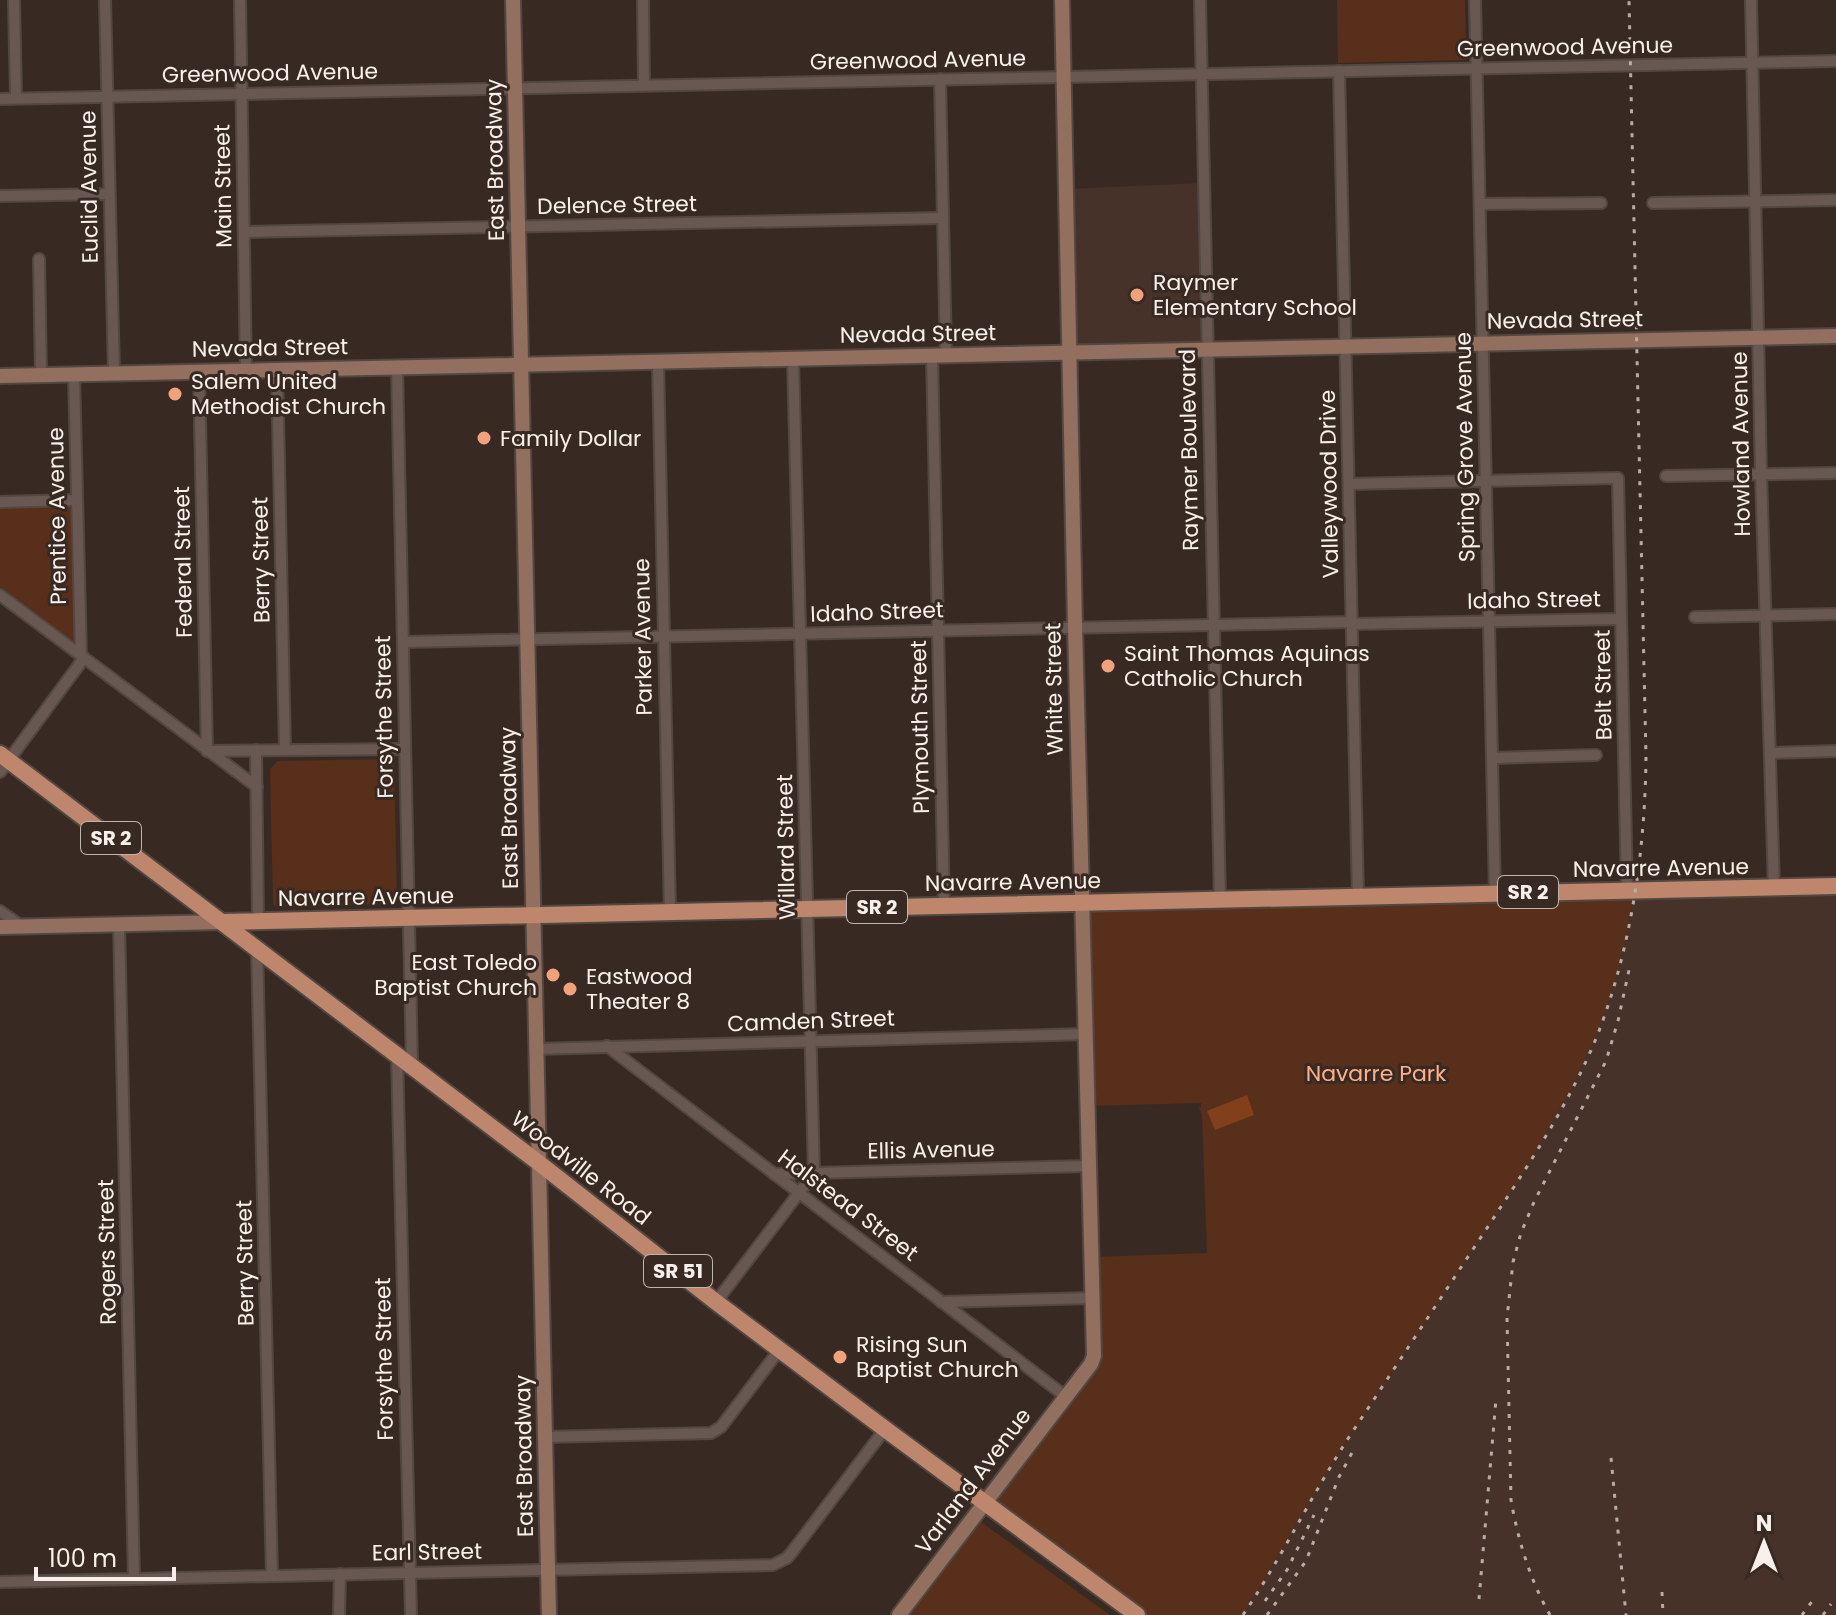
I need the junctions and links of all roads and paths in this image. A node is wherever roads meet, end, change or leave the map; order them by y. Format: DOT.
graph roads {
  1 [pos="14,0"];
  2 [pos="105,0"];
  3 [pos="240,0"];
  4 [pos="513,0"];
  5 [pos="643,0"];
  6 [pos="1062,0"];
  7 [pos="1200,0"];
  8 [pos="1475,0"];
  9 [pos="1751,0"];
  10 [pos="1836,61"];
  11 [pos="1752,63"];
  12 [pos="1477,68"];
  13 [pos="1339,71"];
  14 [pos="1201,74"];
  15 [pos="1064,77"];
  16 [pos="940,79"];
  17 [pos="644,85"];
  18 [pos="515,88"];
  19 [pos="241,94"];
  20 [pos="107,96"];
  21 [pos="16,98"];
  22 [pos="0,99"];
  23 [pos="109,194"];
  24 [pos="1,196"];
  25 [pos="1836,200"];
  26 [pos="1755,202"];
  27 [pos="1601,203"];
  28 [pos="1653,203"];
  29 [pos="1480,204"];
  30 [pos="943,218"];
  31 [pos="518,227"];
  32 [pos="244,232"];
  33 [pos="39,259"];
  34 [pos="1836,336"];
  35 [pos="1758,338"];
  36 [pos="1483,344"];
  37 [pos="1345,347"];
  38 [pos="1207,350"];
  39 [pos="1069,353"];
  40 [pos="939,355"];
  41 [pos="793,359"];
  42 [pos="658,362"];
  43 [pos="522,365"];
  44 [pos="397,367"];
  45 [pos="277,370"];
  46 [pos="199,371"];
  47 [pos="246,371"];
  48 [pos="114,373"];
  49 [pos="74,374"];
  50 [pos="41,375"];
  51 [pos="0,376"];
  52 [pos="1836,473"];
  53 [pos="1761,474"];
  54 [pos="1666,476"];
  55 [pos="1486,481"];
  56 [pos="1349,484"];
  57 [pos="77,500"];
  58 [pos="0,502"];
  59 [pos="0,595"];
  60 [pos="1836,614"];
  61 [pos="1765,616"];
  62 [pos="1695,617"];
  63 [pos="1621,619"];
  64 [pos="1489,621"];
  65 [pos="1352,623"];
  66 [pos="1214,624"];
  67 [pos="1075,626"];
  68 [pos="938,630"];
  69 [pos="801,634"];
  70 [pos="662,637"];
  71 [pos="528,641"];
  72 [pos="403,642"];
  73 [pos="82,657"];
  74 [pos="405,749"];
  75 [pos="256,750"];
  76 [pos="285,750"];
  77 [pos="207,751"];
  78 [pos="1836,751"];
  79 [pos="1770,753"];
  80 [pos="1596,755"];
  81 [pos="1492,758"];
  82 [pos="3,762"];
  83 [pos="257,787"];
  84 [pos="1836,886"];
  85 [pos="1774,887"];
  86 [pos="1627,890"];
  87 [pos="1495,893"];
  88 [pos="1358,896"];
  89 [pos="1220,899"];
  90 [pos="1082,902"];
  91 [pos="944,906"];
  92 [pos="807,909"];
  93 [pos="0,911"];
  94 [pos="670,912"];
  95 [pos="534,915"];
  96 [pos="408,918"];
  97 [pos="258,921"];
  98 [pos="223,922"];
  99 [pos="119,925"];
  100 [pos="0,927"];
  101 [pos="21,927"];
  102 [pos="257,948"];
  103 [pos="1086,1034"];
  104 [pos="811,1041"];
  105 [pos="607,1046"];
  106 [pos="537,1049"];
  107 [pos="397,1055"];
  108 [pos="412,1066"];
  109 [pos="539,1163"];
  110 [pos="1089,1166"];
  111 [pos="814,1173"];
  112 [pos="774,1174"];
  113 [pos="799,1194"];
  114 [pos="1093,1298"];
  115 [pos="716,1302"];
  116 [pos="941,1302"];
  117 [pos="780,1349"];
  118 [pos="1084,1373"];
  119 [pos="1065,1396"];
  120 [pos="885,1429"];
  121 [pos="545,1437"];
  122 [pos="985,1503"];
  123 [pos="548,1570"];
  124 [pos="409,1573"];
  125 [pos="340,1574"];
  126 [pos="272,1576"];
  127 [pos="134,1579"];
  128 [pos="0,1582"];
  129 [pos="339,1615"];
  130 [pos="411,1615"];
  131 [pos="549,1615"];
  132 [pos="899,1615"];
  133 [pos="1137,1615"];
  1 -- 21 [label="street"];
  2 -- 20 [label="street, Euclid Avenue"];
  3 -- 19 [label="street, Main Street"];
  4 -- 18 [label="street, East Broadway"];
  5 -- 17 [label="street"];
  6 -- 15 [label="street, White Street"];
  7 -- 14 [label="street, Raymer Boulevard"];
  8 -- 12 [label="street, Spring Grove Avenue"];
  9 -- 11 [label="street, Howland Avenue"];
  10 -- 11 [label="street, Greenwood Avenue"];
  11 -- 12 [label="street, Greenwood Avenue"];
  11 -- 26 [label="street, Howland Avenue"];
  12 -- 13 [label="street, Greenwood Avenue"];
  12 -- 29 [label="street, Spring Grove Avenue"];
  13 -- 14 [label="street, Greenwood Avenue"];
  13 -- 37 [label="street, Valleywood Drive"];
  14 -- 15 [label="street, Greenwood Avenue"];
  14 -- 38 [label="street, Raymer Boulevard"];
  15 -- 16 [label="street, Greenwood Avenue"];
  15 -- 39 [label="street, White Street"];
  16 -- 17 [label="street, Greenwood Avenue"];
  16 -- 30 [label="street, Plymouth Street"];
  17 -- 18 [label="street, Greenwood Avenue"];
  18 -- 19 [label="street, Greenwood Avenue"];
  18 -- 31 [label="street, East Broadway"];
  19 -- 20 [label="street, Greenwood Avenue"];
  19 -- 32 [label="street, Main Street"];
  20 -- 21 [label="street, Greenwood Avenue"];
  20 -- 23 [label="street, Euclid Avenue"];
  21 -- 22 [label="street, Greenwood Avenue"];
  23 -- 24 [label="street"];
  23 -- 48 [label="street, Euclid Avenue"];
  25 -- 26 [label="street"];
  26 -- 28 [label="street"];
  26 -- 35 [label="street, Howland Avenue"];
  27 -- 29 [label="street"];
  29 -- 36 [label="street, Spring Grove Avenue"];
  30 -- 31 [label="street, Delence Street"];
  30 -- 40 [label="street, Plymouth Street"];
  31 -- 32 [label="street, Delence Street"];
  31 -- 43 [label="street, East Broadway"];
  32 -- 47 [label="street, Main Street"];
  33 -- 50 [label="street"];
  34 -- 35 [label="street, Nevada Street"];
  35 -- 36 [label="street, Nevada Street"];
  35 -- 53 [label="street, Howland Avenue"];
  36 -- 37 [label="street, Nevada Street"];
  36 -- 55 [label="street, Spring Grove Avenue"];
  37 -- 38 [label="street, Nevada Street"];
  37 -- 56 [label="street, Valleywood Drive"];
  38 -- 39 [label="street, Nevada Street"];
  38 -- 66 [label="street, Raymer Boulevard"];
  39 -- 40 [label="street, Nevada Street"];
  39 -- 67 [label="street, White Street"];
  40 -- 41 [label="street, Nevada Street"];
  40 -- 68 [label="street, Plymouth Street"];
  41 -- 42 [label="street, Nevada Street"];
  41 -- 69 [label="street, Willard Street"];
  42 -- 43 [label="street, Nevada Street"];
  42 -- 70 [label="street, Parker Avenue"];
  43 -- 44 [label="street, Nevada Street"];
  43 -- 71 [label="street, East Broadway"];
  44 -- 45 [label="street, Nevada Street"];
  44 -- 72 [label="street, Forsythe Street"];
  45 -- 47 [label="street, Nevada Street"];
  45 -- 76 [label="street, Berry Street"];
  46 -- 47 [label="street, Nevada Street"];
  46 -- 48 [label="street, Nevada Street"];
  46 -- 77 [label="street, Federal Street"];
  48 -- 49 [label="street, Nevada Street"];
  49 -- 50 [label="street, Nevada Street"];
  49 -- 57 [label="street, Prentice Avenue"];
  50 -- 51 [label="street, Nevada Street"];
  52 -- 53 [label="street"];
  53 -- 54 [label="street"];
  53 -- 61 [label="street, Howland Avenue"];
  55 -- 56 [label="street"];
  55 -- 63 [label="street, Belt Street"];
  55 -- 64 [label="street, Spring Grove Avenue"];
  56 -- 65 [label="street, Valleywood Drive"];
  57 -- 58 [label="street"];
  57 -- 73 [label="street, Prentice Avenue"];
  59 -- 73 [label="street"];
  60 -- 61 [label="street"];
  61 -- 62 [label="street"];
  61 -- 79 [label="street, Howland Avenue"];
  63 -- 64 [label="street, Idaho Street"];
  63 -- 86 [label="street, Belt Street"];
  64 -- 65 [label="street, Idaho Street"];
  64 -- 81 [label="street, Spring Grove Avenue"];
  65 -- 66 [label="street, Idaho Street"];
  65 -- 88 [label="street, Valleywood Drive"];
  66 -- 67 [label="street, Idaho Street"];
  66 -- 89 [label="street, Raymer Boulevard"];
  67 -- 68 [label="street, Idaho Street"];
  67 -- 90 [label="street, White Street"];
  68 -- 69 [label="street, Idaho Street"];
  68 -- 91 [label="street, Plymouth Street"];
  69 -- 70 [label="street, Idaho Street"];
  69 -- 92 [label="street, Willard Street"];
  70 -- 71 [label="street, Idaho Street"];
  70 -- 94 [label="street, Parker Avenue"];
  71 -- 72 [label="street, Idaho Street"];
  71 -- 95 [label="street, East Broadway"];
  72 -- 74 [label="street, Forsythe Street"];
  73 -- 77 [label="street"];
  73 -- 82 [label="street"];
  74 -- 76 [label="street"];
  74 -- 96 [label="street, Forsythe Street"];
  75 -- 76 [label="street"];
  75 -- 77 [label="street"];
  75 -- 83 [label="street"];
  77 -- 83 [label="street"];
  78 -- 79 [label="street"];
  79 -- 85 [label="street, Howland Avenue"];
  80 -- 81 [label="street"];
  81 -- 87 [label="street, Spring Grove Avenue"];
  82 -- 98 [label="main road, Woodville Road / SR 2"];
  83 -- 97 [label="street"];
  84 -- 85 [label="main road, Navarre Avenue / SR 2"];
  85 -- 86 [label="main road, Navarre Avenue / SR 2"];
  86 -- 87 [label="main road, Navarre Avenue / SR 2"];
  87 -- 88 [label="main road, Navarre Avenue / SR 2"];
  88 -- 89 [label="main road, Navarre Avenue / SR 2"];
  89 -- 90 [label="main road, Navarre Avenue / SR 2"];
  90 -- 91 [label="main road, Navarre Avenue / SR 2"];
  90 -- 103 [label="street, White Street"];
  91 -- 92 [label="main road, Navarre Avenue / SR 2"];
  92 -- 94 [label="main road, Navarre Avenue / SR 2"];
  92 -- 104 [label="street, Willard Street"];
  93 -- 101 [label="street"];
  94 -- 95 [label="main road, Navarre Avenue / SR 2"];
  95 -- 96 [label="main road, Navarre Avenue / SR 2"];
  95 -- 106 [label="street, East Broadway"];
  96 -- 97 [label="main road, Navarre Avenue / SR 2"];
  96 -- 108 [label="street, Forsythe Street"];
  97 -- 98 [label="main road, Navarre Avenue / SR 2"];
  98 -- 99 [label="street, Navarre Avenue"];
  98 -- 102 [label="main road, Woodville Road / SR 51"];
  99 -- 101 [label="street, Navarre Avenue"];
  99 -- 127 [label="street, Rogers Street"];
  100 -- 101 [label="street, Navarre Avenue"];
  102 -- 107 [label="main road, Woodville Road / SR 51"];
  102 -- 126 [label="street, Berry Street"];
  103 -- 104 [label="street, Camden Street"];
  103 -- 110 [label="street, White Street"];
  104 -- 105 [label="street, Camden Street"];
  104 -- 111 [label="street, Willard Street"];
  105 -- 106 [label="street, Camden Street"];
  105 -- 112 [label="street, Halstead Street"];
  106 -- 109 [label="street, East Broadway"];
  107 -- 108 [label="main road, Woodville Road / SR 51"];
  107 -- 124 [label="street, Forsythe Street"];
  108 -- 109 [label="main road, Woodville Road / SR 51"];
  109 -- 115 [label="main road, Woodville Road / SR 51"];
  109 -- 121 [label="street, East Broadway"];
  110 -- 111 [label="street, Ellis Avenue"];
  110 -- 114 [label="street, White Street"];
  111 -- 112 [label="street, Ellis Avenue"];
  111 -- 113 [label="street"];
  112 -- 113 [label="street, Halstead Street"];
  113 -- 115 [label="street"];
  113 -- 116 [label="street, Halstead Street"];
  114 -- 116 [label="street"];
  114 -- 118 [label="street, White Street"];
  115 -- 117 [label="main road, Woodville Road / SR 51"];
  116 -- 119 [label="street, Halstead Street"];
  117 -- 120 [label="main road, Woodville Road / SR 51"];
  117 -- 121 [label="street"];
  118 -- 119 [label="street, Varland Avenue"];
  119 -- 122 [label="street, Varland Avenue"];
  120 -- 122 [label="main road, Woodville Road / SR 51"];
  120 -- 123 [label="street, Earl Street"];
  121 -- 123 [label="street, East Broadway"];
  122 -- 132 [label="street, Varland Avenue"];
  122 -- 133 [label="main road, Woodville Road / SR 51"];
  123 -- 124 [label="street, Earl Street"];
  123 -- 131 [label="street, East Broadway"];
  124 -- 125 [label="street, Earl Street"];
  124 -- 130 [label="street, Forsythe Street"];
  125 -- 126 [label="street, Earl Street"];
  125 -- 129 [label="street"];
  126 -- 127 [label="street, Earl Street"];
  127 -- 128 [label="street, Earl Street"];
}
